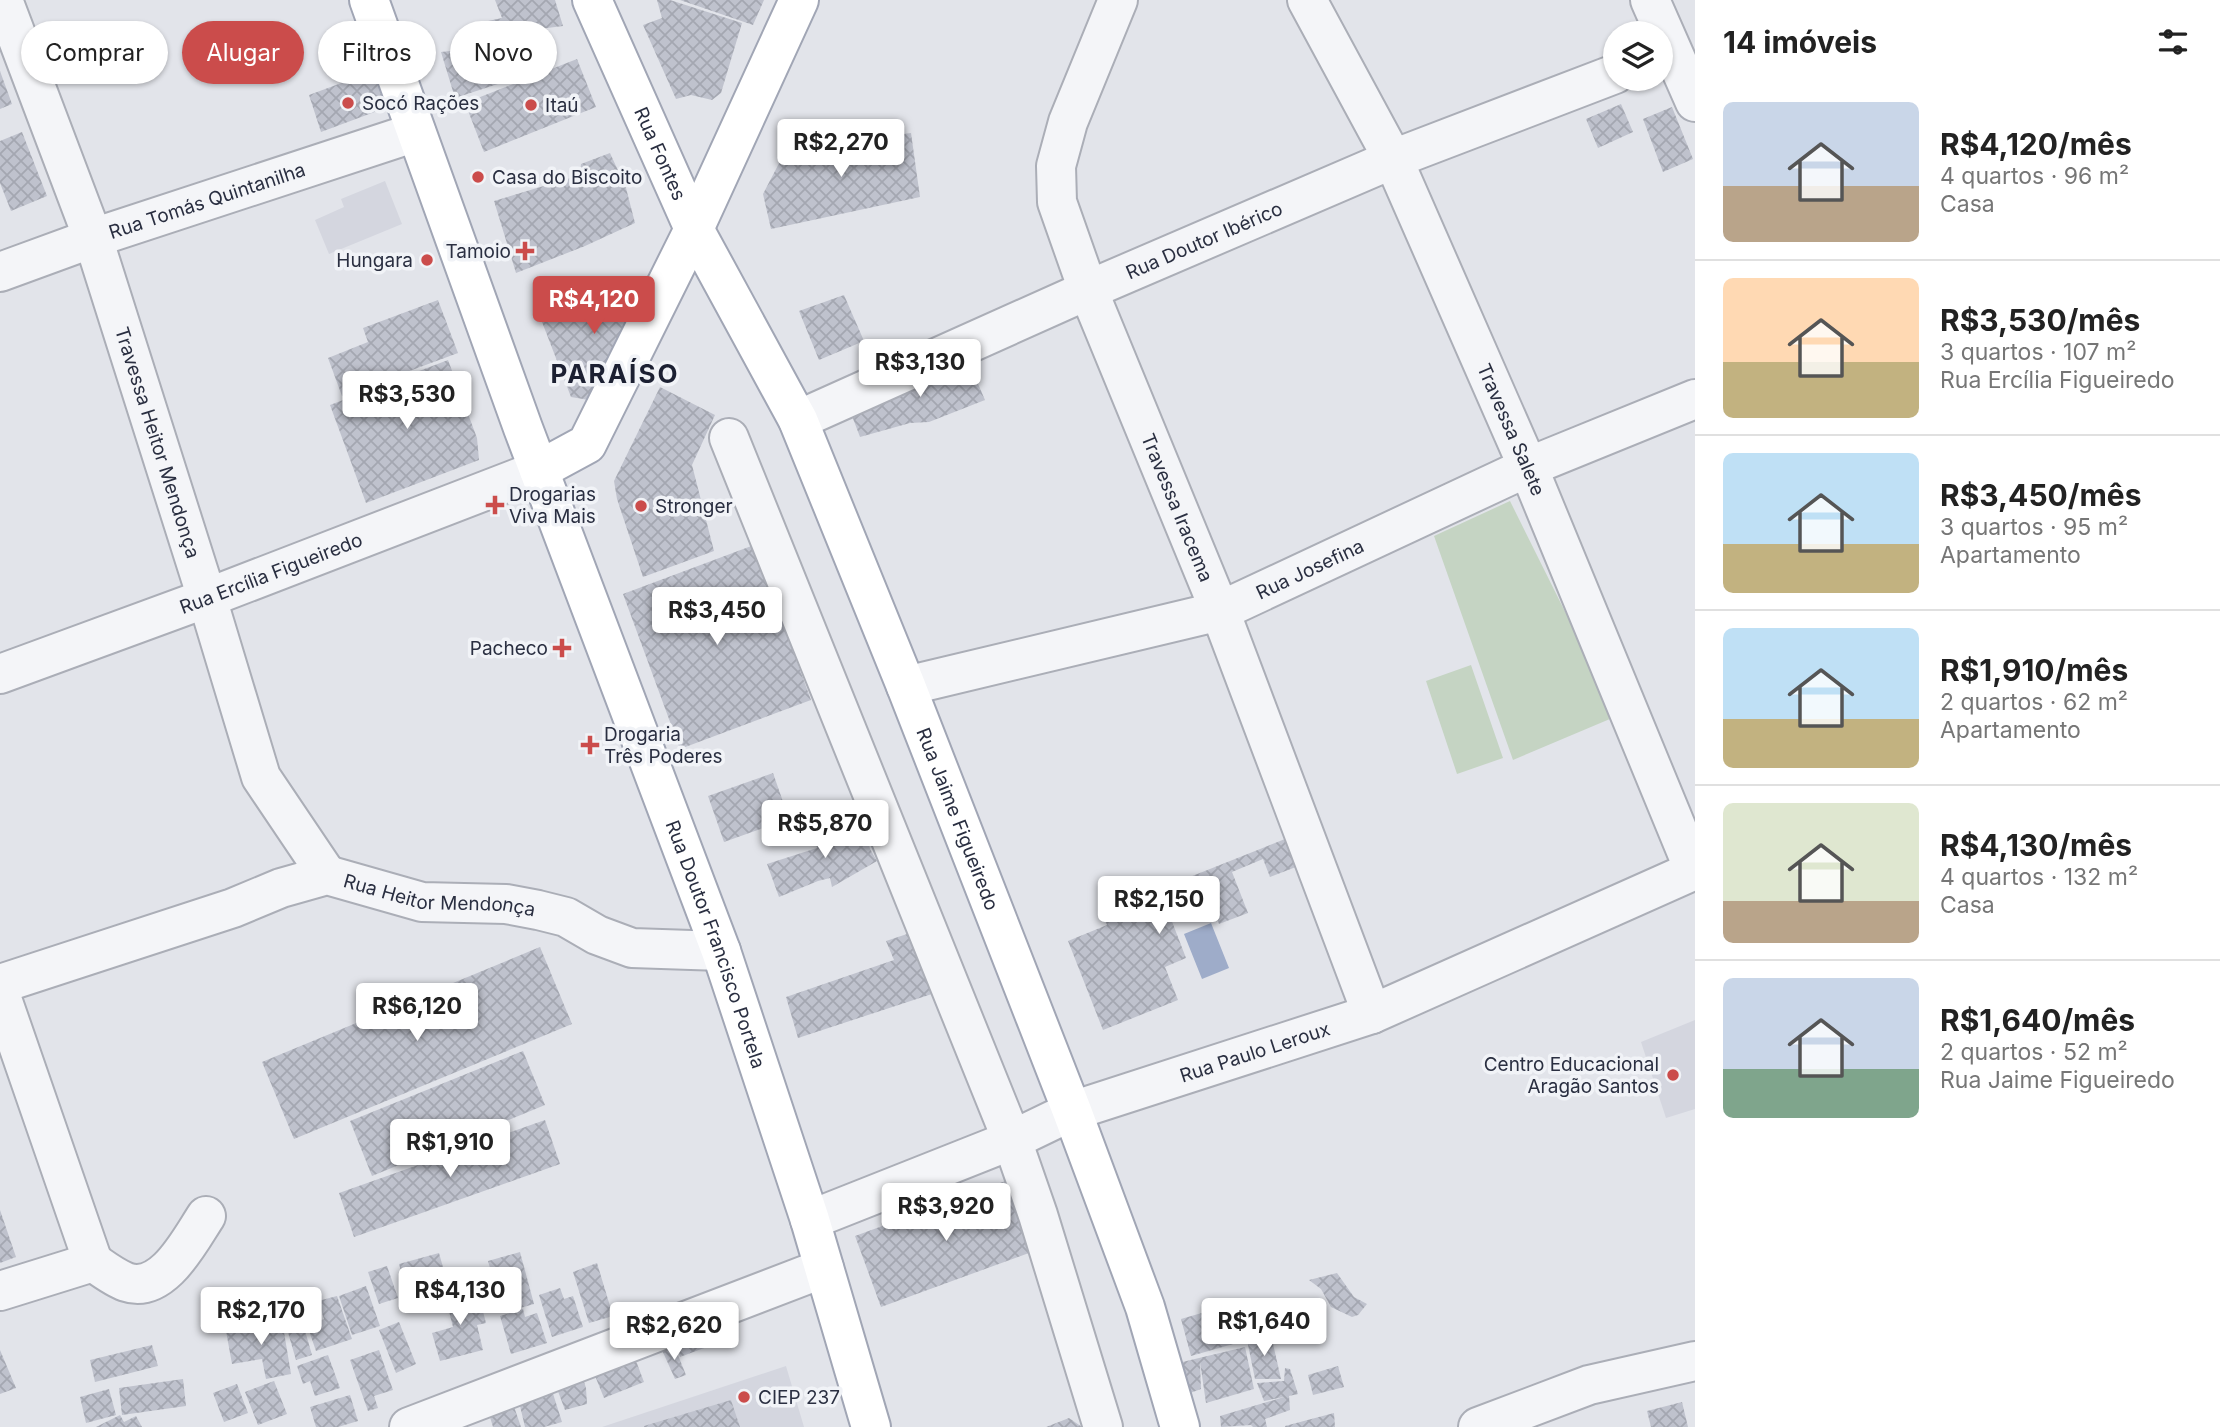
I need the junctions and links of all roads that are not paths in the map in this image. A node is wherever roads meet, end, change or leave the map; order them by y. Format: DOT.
graph roads {
  1 [pos="3,0"];
  2 [pos="369,0"];
  3 [pos="592,0"];
  4 [pos="799,0"];
  5 [pos="1118,0"];
  6 [pos="1307,0"];
  7 [pos="1650,0"];
  8 [pos="1676,50"];
  9 [pos="1603,79"];
  10 [pos="1695,102"];
  11 [pos="416,132"];
  12 [pos="1393,159"];
  13 [pos="694,229"];
  14 [pos="93,238"];
  15 [pos="0,272"];
  16 [pos="1088,290"];
  17 [pos="1695,399"];
  18 [pos="798,420"];
  19 [pos="729,439"];
  20 [pos="1528,467"];
  21 [pos="539,470"];
  22 [pos="207,598"];
  23 [pos="1220,611"];
  24 [pos="0,674"];
  25 [pos="906,686"];
  26 [pos="327,875"];
  27 [pos="1692,880"];
  28 [pos="721,951"];
  29 [pos="0,984"];
  30 [pos="0,993"];
  31 [pos="1372,1014"];
  32 [pos="1072,1111"];
  33 [pos="1012,1140"];
  34 [pos="206,1216"];
  35 [pos="810,1220"];
  36 [pos="93,1262"];
  37 [pos="824,1268"];
  38 [pos="0,1291"];
  39 [pos="1695,1362"];
  40 [pos="409,1427"];
  41 [pos="871,1427"];
  42 [pos="1103,1427"];
  43 [pos="1180,1427"];
  44 [pos="1478,1427"];
  1 -- 14 [label="street, Travessa Heitor Mendonça"];
  2 -- 11 [label="main road, Rua Doutor Francisco Portela"];
  3 -- 13 [label="main road, Rua Fontes"];
  4 -- 13 [label="main road"];
  5 -- 16 [label="street, Travessa Iracema"];
  6 -- 12 [label="street, Travessa Salete"];
  7 -- 8 [label="street"];
  8 -- 10 [label="street"];
  9 -- 12 [label="street, Rua Doutor Ibérico"];
  11 -- 14 [label="street, Rua Tomás Quintanilha"];
  11 -- 21 [label="main road, Rua Doutor Francisco Portela"];
  12 -- 16 [label="street, Rua Doutor Ibérico"];
  12 -- 20 [label="street, Travessa Salete"];
  13 -- 18 [label="main road, Rua Jaime Figueiredo"];
  13 -- 21 [label="main road"];
  14 -- 15 [label="street, Rua Tomás Quintanilha"];
  14 -- 22 [label="street, Travessa Heitor Mendonça"];
  16 -- 18 [label="street, Rua Doutor Ibérico"];
  16 -- 23 [label="street, Travessa Iracema"];
  17 -- 20 [label="street, Rua Josefina"];
  18 -- 25 [label="main road, Rua Jaime Figueiredo"];
  19 -- 33 [label="street"];
  20 -- 23 [label="street, Rua Josefina"];
  20 -- 27 [label="street, Travessa Salete"];
  21 -- 22 [label="street, Rua Ercília Figueiredo"];
  21 -- 28 [label="main road, Rua Doutor Francisco Portela"];
  22 -- 24 [label="street, Rua Ercília Figueiredo"];
  22 -- 26 [label="street, Travessa Heitor Mendonça"];
  23 -- 25 [label="street, Rua Josefina"];
  23 -- 31 [label="street, Travessa Iracema"];
  25 -- 32 [label="main road, Rua Jaime Figueiredo"];
  26 -- 28 [label="street, Rua Heitor Mendonça"];
  26 -- 29 [label="street, Rua Heitor Mendonça"];
  27 -- 31 [label="street, Rua Paulo Leroux"];
  28 -- 35 [label="main road, Rua Doutor Francisco Portela"];
  30 -- 36 [label="street"];
  31 -- 32 [label="street, Rua Paulo Leroux"];
  32 -- 33 [label="street, Rua Paulo Leroux"];
  32 -- 43 [label="main road, Rua Jaime Figueiredo"];
  33 -- 35 [label="street, Rua Paulo Leroux"];
  33 -- 42 [label="street"];
  34 -- 36 [label="street"];
  35 -- 37 [label="main road, Rua Doutor Francisco Portela"];
  36 -- 38 [label="street"];
  37 -- 40 [label="street"];
  37 -- 41 [label="main road, Rua Doutor Francisco Portela"];
  39 -- 44 [label="street"];
}
